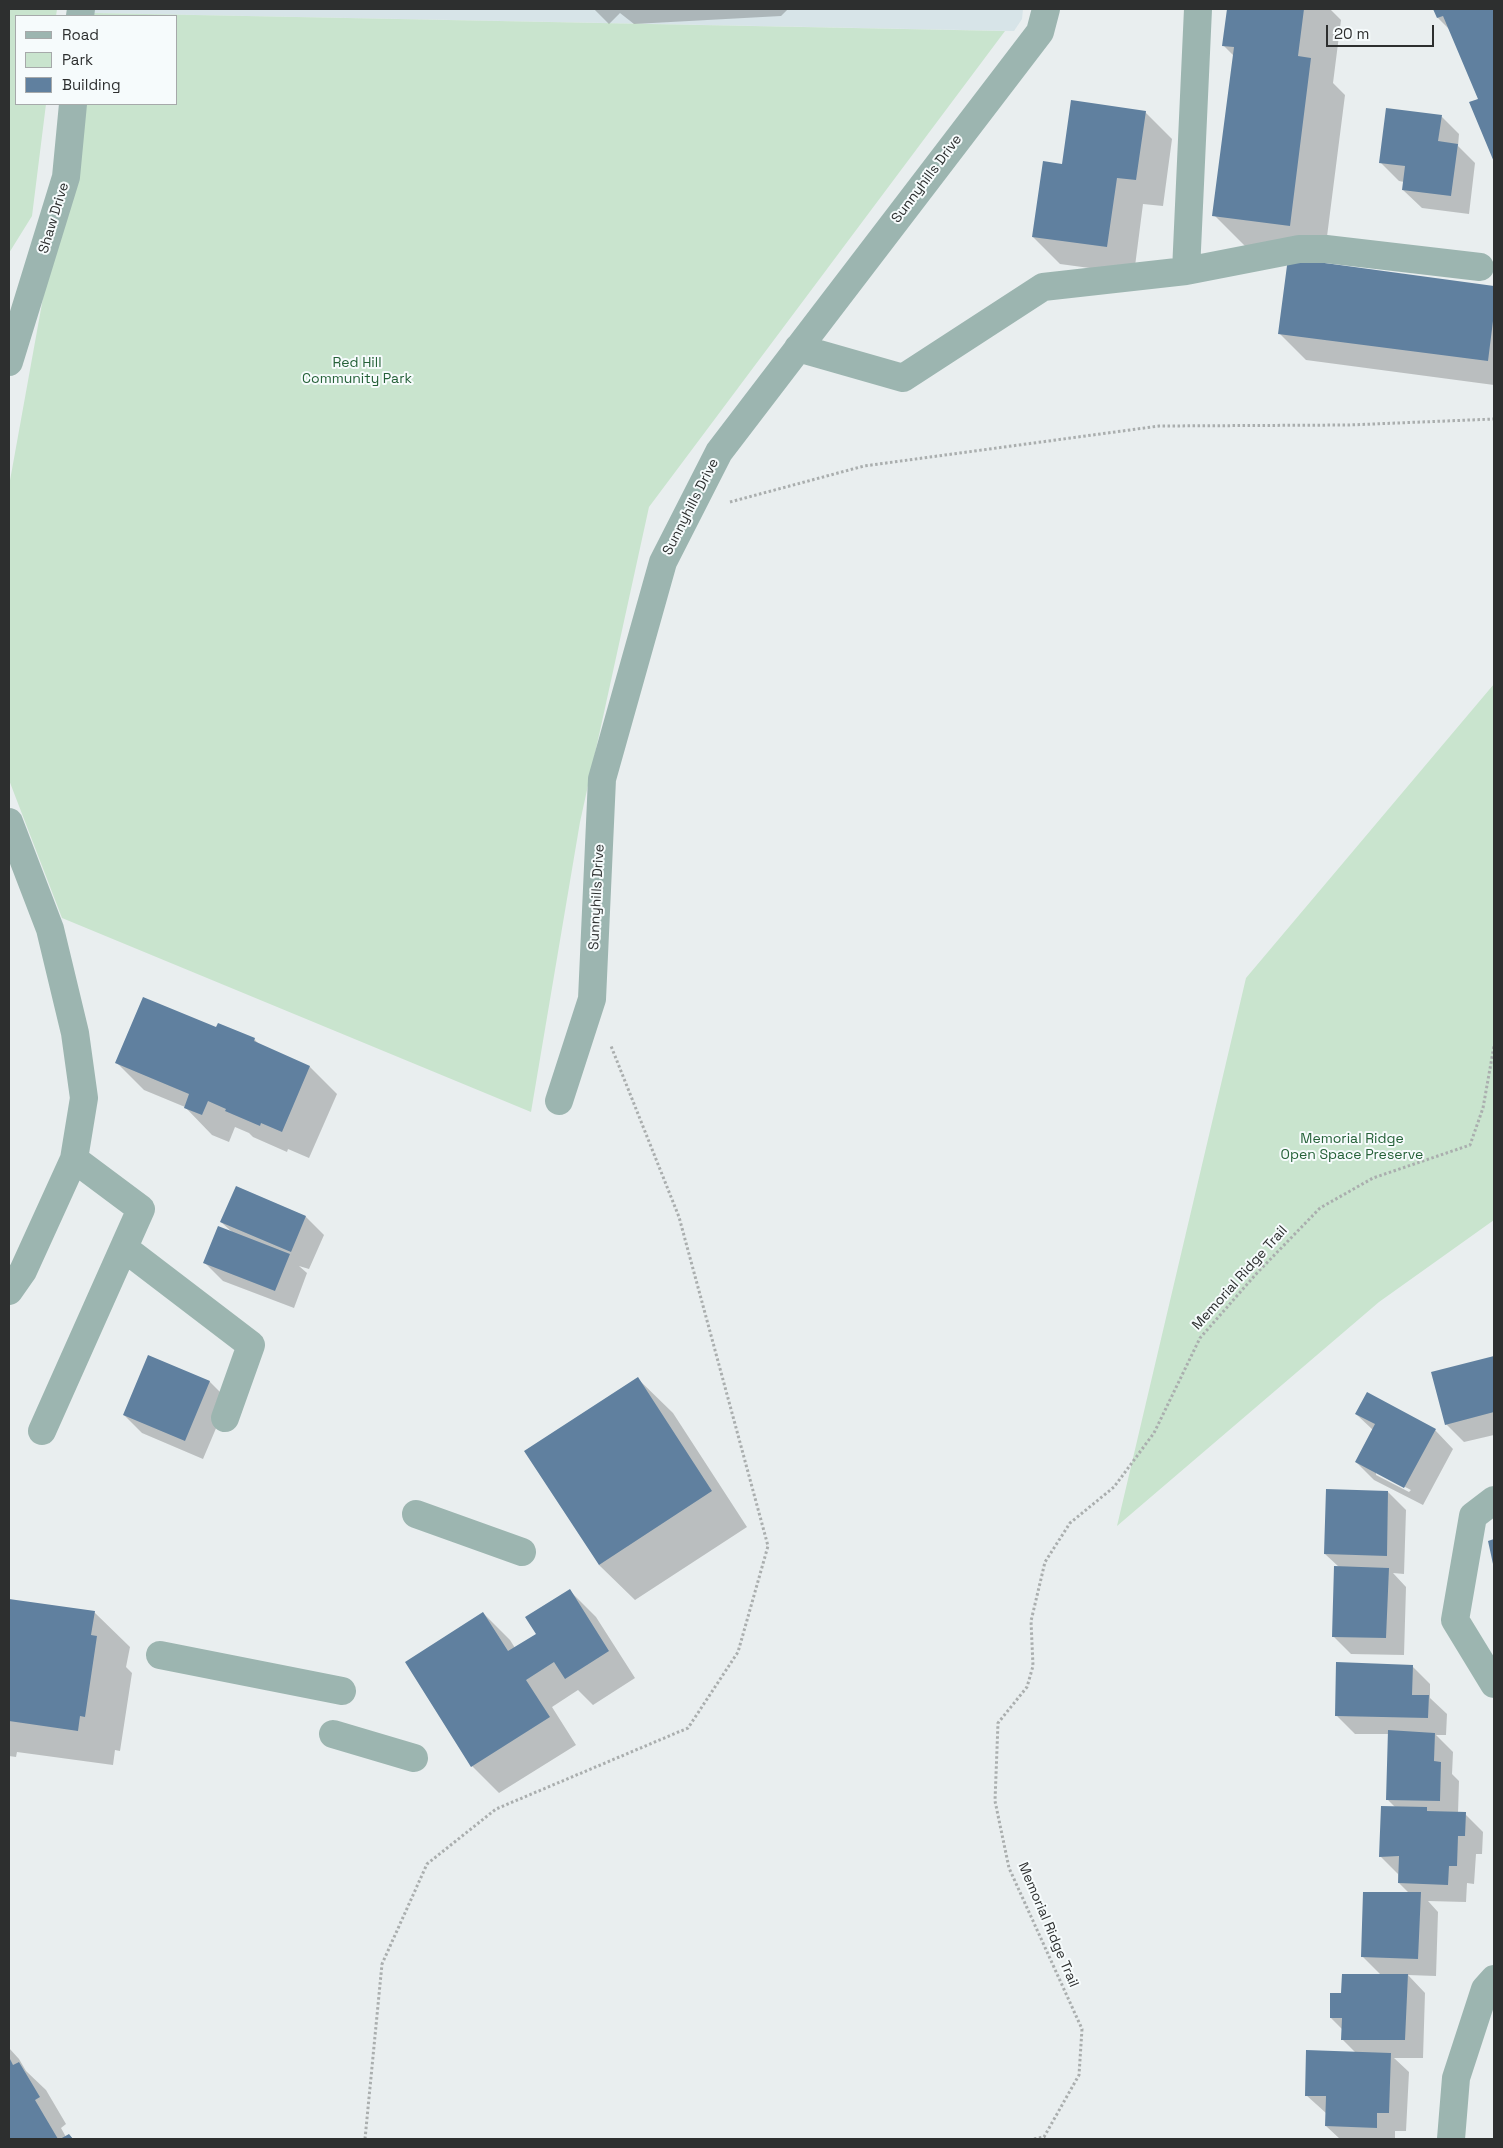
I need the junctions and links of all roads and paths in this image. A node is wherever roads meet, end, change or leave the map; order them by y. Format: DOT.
graph roads {
  1 [pos="1046,9"];
  2 [pos="1198,9"];
  3 [pos="73,105"];
  4 [pos="1480,267"];
  5 [pos="1186,271"];
  6 [pos="14,338"];
  7 [pos="798,348"];
  8 [pos="9,362"];
  9 [pos="1494,419"];
  10 [pos="688,513"];
  11 [pos="9,822"];
  12 [pos="610,1044"];
  13 [pos="1494,1046"];
  14 [pos="559,1101"];
  15 [pos="74,1159"];
  16 [pos="124,1248"];
  17 [pos="9,1291"];
  18 [pos="225,1418"];
  19 [pos="42,1431"];
  20 [pos="1494,1500"];
  21 [pos="416,1514"];
  22 [pos="522,1552"];
  23 [pos="160,1655"];
  24 [pos="1494,1684"];
  25 [pos="342,1691"];
  26 [pos="333,1734"];
  27 [pos="414,1758"];
  28 [pos="1494,1979"];
  29 [pos="365,2139"];
  30 [pos="1034,2139"];
  31 [pos="1451,2139"];
  1 -- 7 [label="street, Sunnyhills Drive"];
  2 -- 5 [label="street"];
  3 -- 6 [label="street, Shaw Drive"];
  4 -- 5 [label="street"];
  5 -- 7 [label="street"];
  6 -- 8 [label="street, Shaw Drive"];
  7 -- 10 [label="street, Sunnyhills Drive"];
  9 -- 10 [label="path"];
  10 -- 14 [label="street, Sunnyhills Drive"];
  11 -- 15 [label="street"];
  12 -- 29 [label="path"];
  13 -- 30 [label="path, Memorial Ridge Trail"];
  15 -- 16 [label="street"];
  15 -- 17 [label="street"];
  16 -- 18 [label="street"];
  16 -- 19 [label="street"];
  20 -- 24 [label="street"];
  21 -- 22 [label="street"];
  23 -- 25 [label="street"];
  26 -- 27 [label="street"];
  28 -- 31 [label="street"];
}
